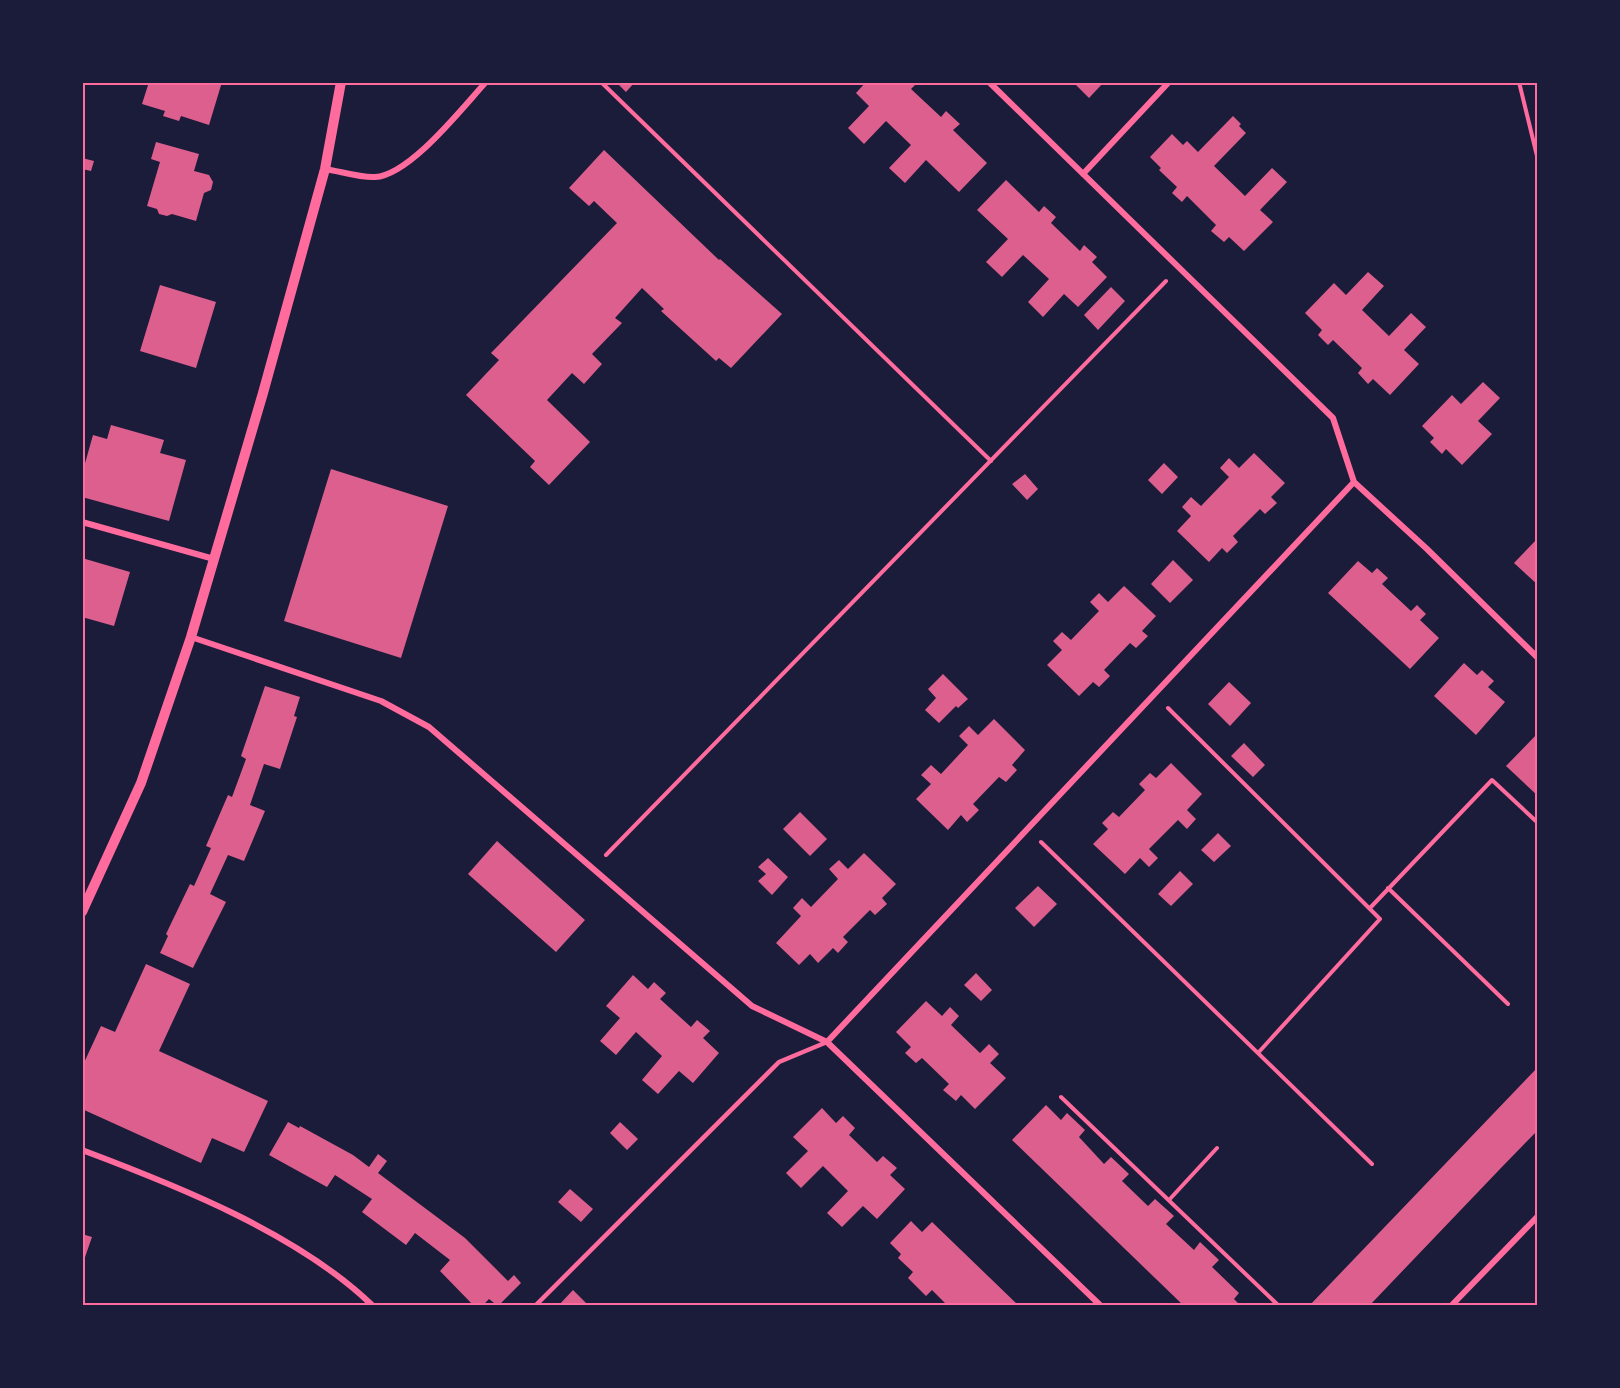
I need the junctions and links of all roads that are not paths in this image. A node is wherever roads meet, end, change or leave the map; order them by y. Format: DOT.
graph roads {
  1 [pos="341,82"];
  2 [pos="486,82"];
  3 [pos="989,82"];
  4 [pos="1169,82"];
  5 [pos="325,169"];
  6 [pos="1083,174"];
  7 [pos="1354,482"];
  8 [pos="82,522"];
  9 [pos="215,559"];
  10 [pos="191,637"];
  11 [pos="1538,658"];
  12 [pos="82,912"];
  13 [pos="827,1042"];
  14 [pos="82,1150"];
  15 [pos="1538,1216"];
  16 [pos="373,1305"];
  17 [pos="535,1305"];
  18 [pos="1101,1305"];
  19 [pos="1451,1305"];
  1 -- 5 [label="street"];
  2 -- 5 [label="street"];
  3 -- 6 [label="street"];
  4 -- 6 [label="street"];
  5 -- 9 [label="street"];
  6 -- 7 [label="street"];
  7 -- 11 [label="street"];
  7 -- 13 [label="street"];
  8 -- 9 [label="street"];
  9 -- 10 [label="street"];
  10 -- 12 [label="street"];
  10 -- 13 [label="street"];
  13 -- 17 [label="lane"];
  13 -- 18 [label="street"];
  14 -- 16 [label="street"];
  15 -- 19 [label="street"];
}
